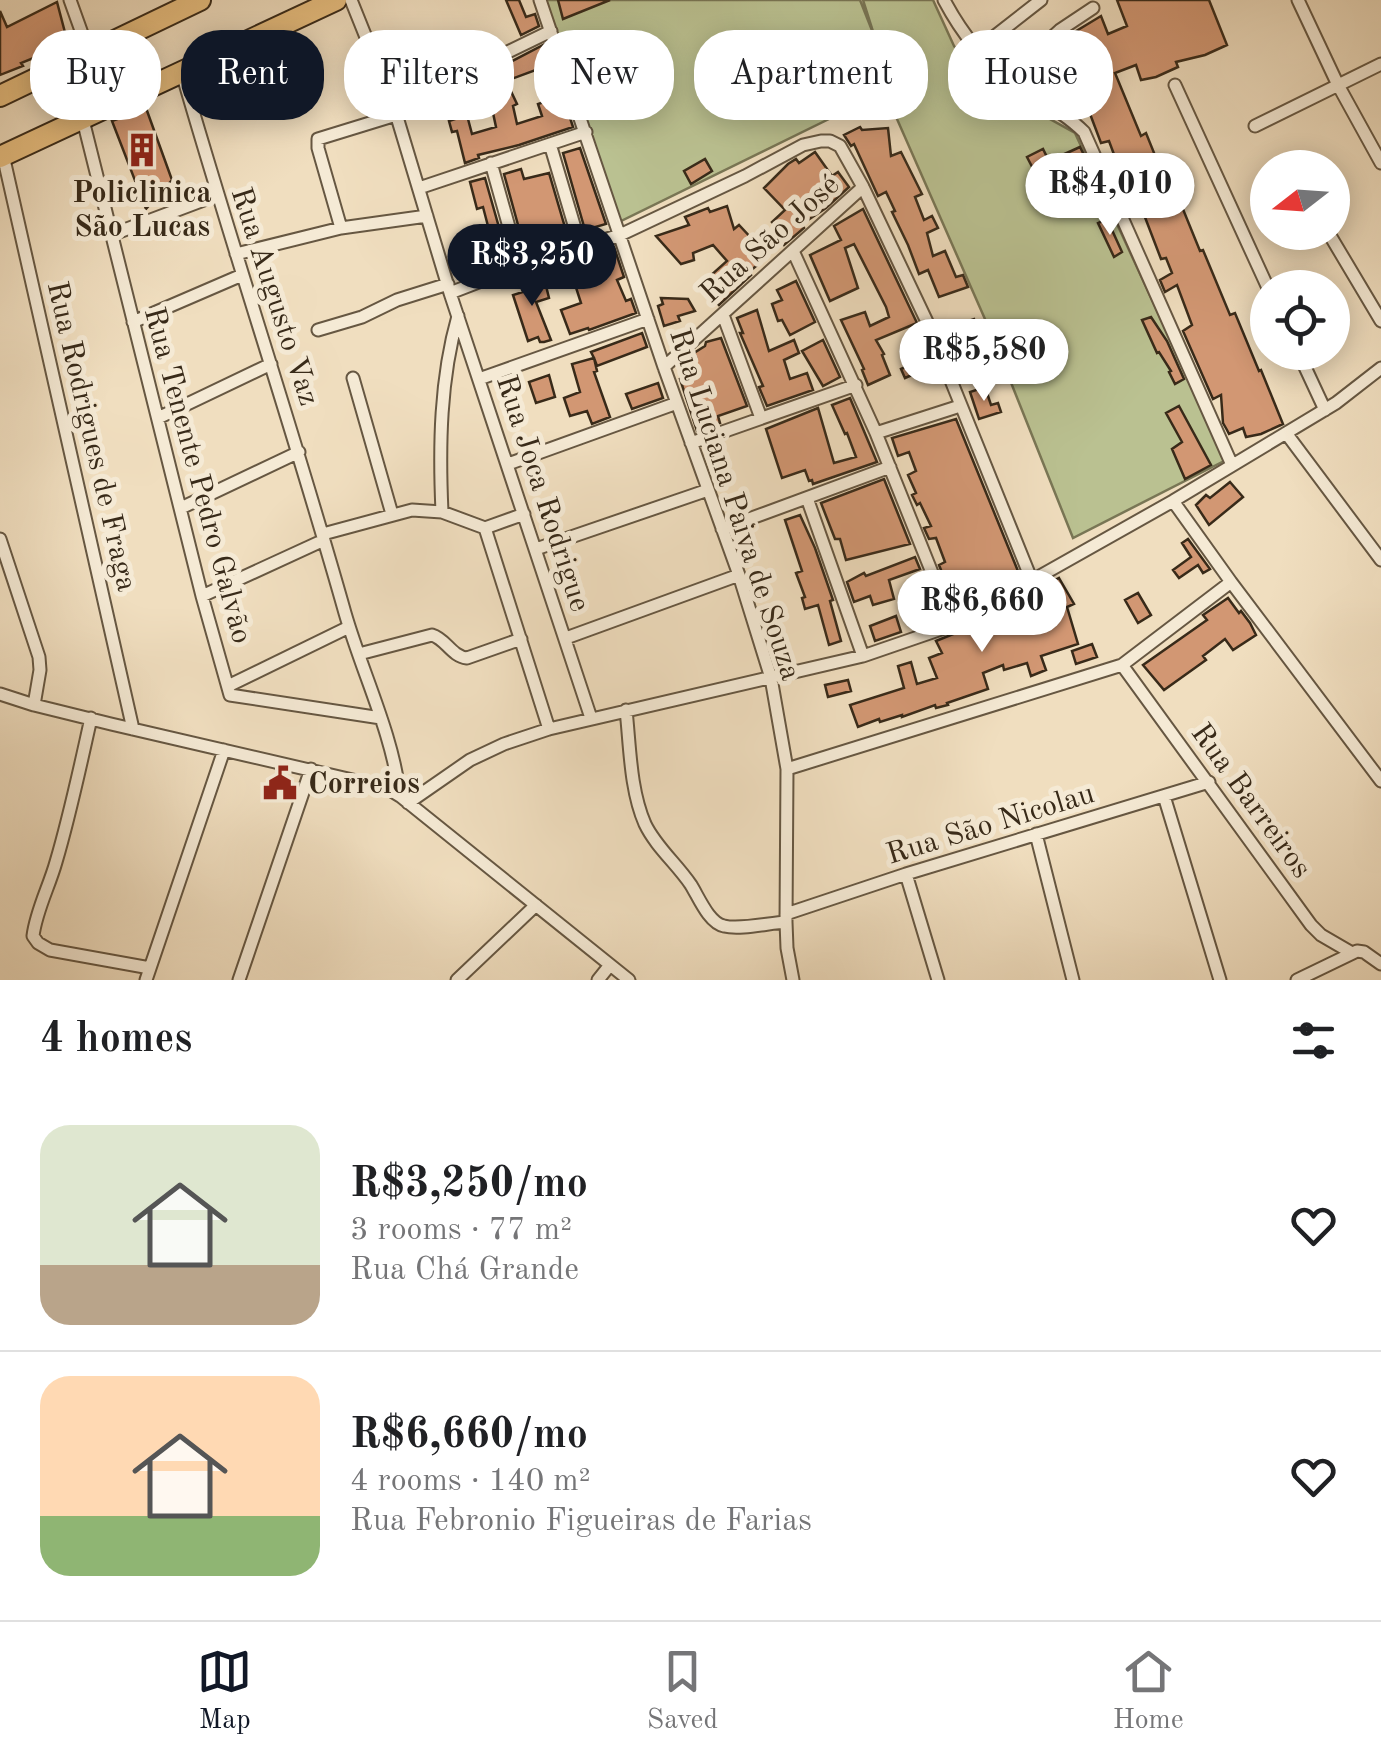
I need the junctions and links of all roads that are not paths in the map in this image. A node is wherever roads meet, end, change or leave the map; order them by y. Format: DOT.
graph roads {
  1 [pos="70,0"];
  2 [pos="200,0"];
  3 [pos="336,0"];
  4 [pos="351,0"];
  5 [pos="540,0"];
  6 [pos="944,0"];
  7 [pos="1041,0"];
  8 [pos="1298,0"];
  9 [pos="1093,8"];
  10 [pos="81,30"];
  11 [pos="137,30"];
  12 [pos="273,30"];
  13 [pos="363,30"];
  14 [pos="550,30"];
  15 [pos="961,30"];
  16 [pos="1003,30"];
  17 [pos="1060,30"];
  18 [pos="1381,64"];
  19 [pos="30,82"];
  20 [pos="1338,85"];
  21 [pos="1175,86"];
  22 [pos="0,96"];
  23 [pos="83,120"];
  24 [pos="195,120"];
  25 [pos="369,120"];
  26 [pos="398,120"];
  27 [pos="582,120"];
  28 [pos="1072,120"];
  29 [pos="1254,126"];
  30 [pos="586,132"];
  31 [pos="550,144"];
  32 [pos="2,156"];
  33 [pos="491,163"];
  34 [pos="1381,163"];
  35 [pos="864,186"];
  36 [pos="419,188"];
  37 [pos="217,195"];
  38 [pos="428,216"];
  39 [pos="342,228"];
  40 [pos="620,234"];
  41 [pos="112,236"];
  42 [pos="580,246"];
  43 [pos="1339,250"];
  44 [pos="793,251"];
  45 [pos="236,254"];
  46 [pos="520,266"];
  47 [pos="1260,270"];
  48 [pos="242,275"];
  49 [pos="449,288"];
  50 [pos="723,315"];
  51 [pos="458,316"];
  52 [pos="648,320"];
  53 [pos="1381,321"];
  54 [pos="133,322"];
  55 [pos="318,330"];
  56 [pos="272,364"];
  57 [pos="664,366"];
  58 [pos="1381,368"];
  59 [pos="1306,370"];
  60 [pos="353,378"];
  61 [pos="479,379"];
  62 [pos="856,385"];
  63 [pos="677,403"];
  64 [pos="960,406"];
  65 [pos="1324,410"];
  66 [pos="158,418"];
  67 [pos="762,418"];
  68 [pos="1286,433"];
  69 [pos="876,434"];
  70 [pos="691,443"];
  71 [pos="299,452"];
  72 [pos="508,464"];
  73 [pos="1232,465"];
  74 [pos="890,468"];
  75 [pos="708,490"];
  76 [pos="807,498"];
  77 [pos="1174,501"];
  78 [pos="181,508"];
  79 [pos="442,512"];
  80 [pos="392,514"];
  81 [pos="524,514"];
  82 [pos="485,528"];
  83 [pos="722,529"];
  84 [pos="323,537"];
  85 [pos="0,539"];
  86 [pos="536,549"];
  87 [pos="1381,560"];
  88 [pos="739,576"];
  89 [pos="1032,581"];
  90 [pos="1231,582"];
  91 [pos="202,596"];
  92 [pos="953,625"];
  93 [pos="349,628"];
  94 [pos="566,638"];
  95 [pos="520,640"];
  96 [pos="358,654"];
  97 [pos="863,656"];
  98 [pos="1122,665"];
  99 [pos="771,678"];
  100 [pos="228,686"];
  101 [pos="0,694"];
  102 [pos="34,705"];
  103 [pos="626,710"];
  104 [pos="91,718"];
  105 [pos="381,718"];
  106 [pos="591,718"];
  107 [pos="133,728"];
  108 [pos="549,729"];
  109 [pos="224,750"];
  110 [pos="311,769"];
  111 [pos="787,769"];
  112 [pos="1381,781"];
  113 [pos="1209,782"];
  114 [pos="1164,796"];
  115 [pos="404,799"];
  116 [pos="1036,834"];
  117 [pos="906,874"];
  118 [pos="536,905"];
  119 [pos="786,918"];
  120 [pos="1352,953"];
  121 [pos="1381,964"];
  122 [pos="610,965"];
  123 [pos="148,974"];
  124 [pos="239,980"];
  125 [pos="457,980"];
  126 [pos="598,980"];
  127 [pos="629,980"];
  128 [pos="793,980"];
  129 [pos="938,980"];
  130 [pos="1073,980"];
  131 [pos="1220,980"];
  132 [pos="1297,980"];
  1 -- 10 [label="street"];
  2 -- 11 [label="highway"];
  3 -- 12 [label="highway"];
  4 -- 13 [label="street, Rua Joca Rodrigue"];
  5 -- 14 [label="street, Rua Luciana Paiva de Souza"];
  6 -- 15 [label="street"];
  7 -- 16 [label="street"];
  8 -- 20 [label="street"];
  9 -- 17 [label="street"];
  18 -- 20 [label="street"];
  19 -- 22 [label="highway"];
  20 -- 29 [label="street"];
  20 -- 34 [label="street"];
  21 -- 47 [label="street"];
  23 -- 32 [label="highway"];
  23 -- 41 [label="street, Rua Tenente Pedro Galvão"];
  24 -- 37 [label="street, Rua Augusto Vaz"];
  25 -- 39 [label="street"];
  26 -- 36 [label="street, Rua Joca Rodrigue"];
  27 -- 30 [label="street, Rua Luciana Paiva de Souza"];
  28 -- 73 [label="street"];
  30 -- 31 [label="street"];
  30 -- 40 [label="street, Rua Luciana Paiva de Souza"];
  31 -- 33 [label="street"];
  31 -- 42 [label="street"];
  32 -- 107 [label="street, Rua Rodrigues de Fraga"];
  33 -- 36 [label="street"];
  33 -- 46 [label="street"];
  35 -- 40 [label="street"];
  35 -- 44 [label="street, Rua São José"];
  35 -- 64 [label="street"];
  36 -- 38 [label="street, Rua Joca Rodrigue"];
  37 -- 41 [label="street"];
  37 -- 45 [label="street, Rua Augusto Vaz"];
  38 -- 39 [label="street"];
  38 -- 49 [label="street, Rua Joca Rodrigue"];
  39 -- 45 [label="street"];
  40 -- 42 [label="street"];
  40 -- 52 [label="street, Rua Luciana Paiva de Souza"];
  41 -- 54 [label="street, Rua Tenente Pedro Galvão"];
  42 -- 46 [label="street"];
  43 -- 53 [label="street"];
  44 -- 50 [label="street, Rua São José"];
  44 -- 62 [label="street"];
  45 -- 48 [label="street, Rua Augusto Vaz"];
  46 -- 49 [label="street"];
  48 -- 54 [label="street"];
  48 -- 56 [label="street, Rua Augusto Vaz"];
  49 -- 51 [label="street, Rua Joca Rodrigue"];
  49 -- 55 [label="street"];
  50 -- 57 [label="street, Rua São José"];
  50 -- 67 [label="street"];
  51 -- 61 [label="street, Rua Joca Rodrigue"];
  51 -- 79 [label="street"];
  52 -- 57 [label="street, Rua Luciana Paiva de Souza"];
  52 -- 61 [label="street"];
  54 -- 66 [label="street, Rua Tenente Pedro Galvão"];
  56 -- 66 [label="street"];
  56 -- 71 [label="street, Rua Augusto Vaz"];
  57 -- 63 [label="street, Rua Luciana Paiva de Souza"];
  58 -- 65 [label="street"];
  59 -- 65 [label="street"];
  60 -- 80 [label="street"];
  61 -- 72 [label="street, Rua Joca Rodrigue"];
  62 -- 67 [label="street"];
  62 -- 69 [label="street"];
  63 -- 70 [label="street, Rua Luciana Paiva de Souza"];
  63 -- 72 [label="street"];
  64 -- 69 [label="street"];
  64 -- 89 [label="street"];
  65 -- 68 [label="street"];
  66 -- 78 [label="street, Rua Tenente Pedro Galvão"];
  67 -- 70 [label="street"];
  68 -- 73 [label="street"];
  68 -- 87 [label="street"];
  69 -- 74 [label="street"];
  70 -- 75 [label="street, Rua Luciana Paiva de Souza"];
  71 -- 78 [label="street"];
  71 -- 84 [label="street, Rua Augusto Vaz"];
  72 -- 81 [label="street, Rua Joca Rodrigue"];
  73 -- 77 [label="street"];
  74 -- 76 [label="street"];
  74 -- 92 [label="street"];
  75 -- 83 [label="street, Rua Luciana Paiva de Souza"];
  75 -- 86 [label="street"];
  76 -- 83 [label="street"];
  76 -- 97 [label="street"];
  77 -- 89 [label="street"];
  77 -- 90 [label="street"];
  78 -- 91 [label="street, Rua Tenente Pedro Galvão"];
  79 -- 80 [label="street"];
  79 -- 82 [label="street"];
  80 -- 84 [label="street"];
  81 -- 82 [label="street"];
  81 -- 86 [label="street, Rua Joca Rodrigue"];
  82 -- 95 [label="street"];
  83 -- 88 [label="street, Rua Luciana Paiva de Souza"];
  84 -- 91 [label="street"];
  84 -- 93 [label="street, Rua Augusto Vaz"];
  85 -- 102 [label="street"];
  86 -- 94 [label="street, Rua Joca Rodrigue"];
  88 -- 94 [label="street"];
  88 -- 99 [label="street, Rua Luciana Paiva de Souza"];
  89 -- 92 [label="street"];
  90 -- 98 [label="street"];
  90 -- 112 [label="street"];
  91 -- 100 [label="street, Rua Tenente Pedro Galvão"];
  92 -- 97 [label="street"];
  93 -- 96 [label="street, Rua Augusto Vaz"];
  93 -- 100 [label="street"];
  94 -- 106 [label="street, Rua Joca Rodrigue"];
  95 -- 96 [label="street"];
  95 -- 108 [label="street"];
  96 -- 105 [label="street, Rua Augusto Vaz"];
  97 -- 99 [label="street"];
  98 -- 111 [label="street"];
  98 -- 113 [label="street, Rua Barreiros"];
  99 -- 103 [label="street"];
  99 -- 111 [label="street, Rua Luciana Paiva de Souza"];
  100 -- 105 [label="street, Rua Tenente Pedro Galvão"];
  101 -- 102 [label="street"];
  102 -- 104 [label="street"];
  103 -- 106 [label="street"];
  103 -- 119 [label="street, Rua São Nicolau"];
  104 -- 107 [label="street"];
  104 -- 123 [label="street"];
  105 -- 115 [label="street, Rua Augusto Vaz"];
  106 -- 108 [label="street"];
  107 -- 109 [label="street"];
  108 -- 115 [label="street"];
  109 -- 110 [label="street"];
  109 -- 123 [label="street"];
  110 -- 115 [label="street"];
  110 -- 124 [label="street"];
  111 -- 119 [label="street, Rua Luciana Paiva de Souza"];
  113 -- 114 [label="street, Rua São Nicolau"];
  113 -- 120 [label="street, Rua Barreiros"];
  114 -- 116 [label="street, Rua São Nicolau"];
  114 -- 131 [label="street"];
  115 -- 118 [label="street"];
  116 -- 117 [label="street, Rua São Nicolau"];
  116 -- 130 [label="street"];
  117 -- 119 [label="street, Rua São Nicolau"];
  117 -- 129 [label="street"];
  118 -- 122 [label="street"];
  118 -- 125 [label="street"];
  119 -- 128 [label="street, Rua Luciana Paiva de Souza"];
  120 -- 121 [label="street"];
  120 -- 132 [label="street"];
  122 -- 126 [label="street"];
  122 -- 127 [label="street"];
}
